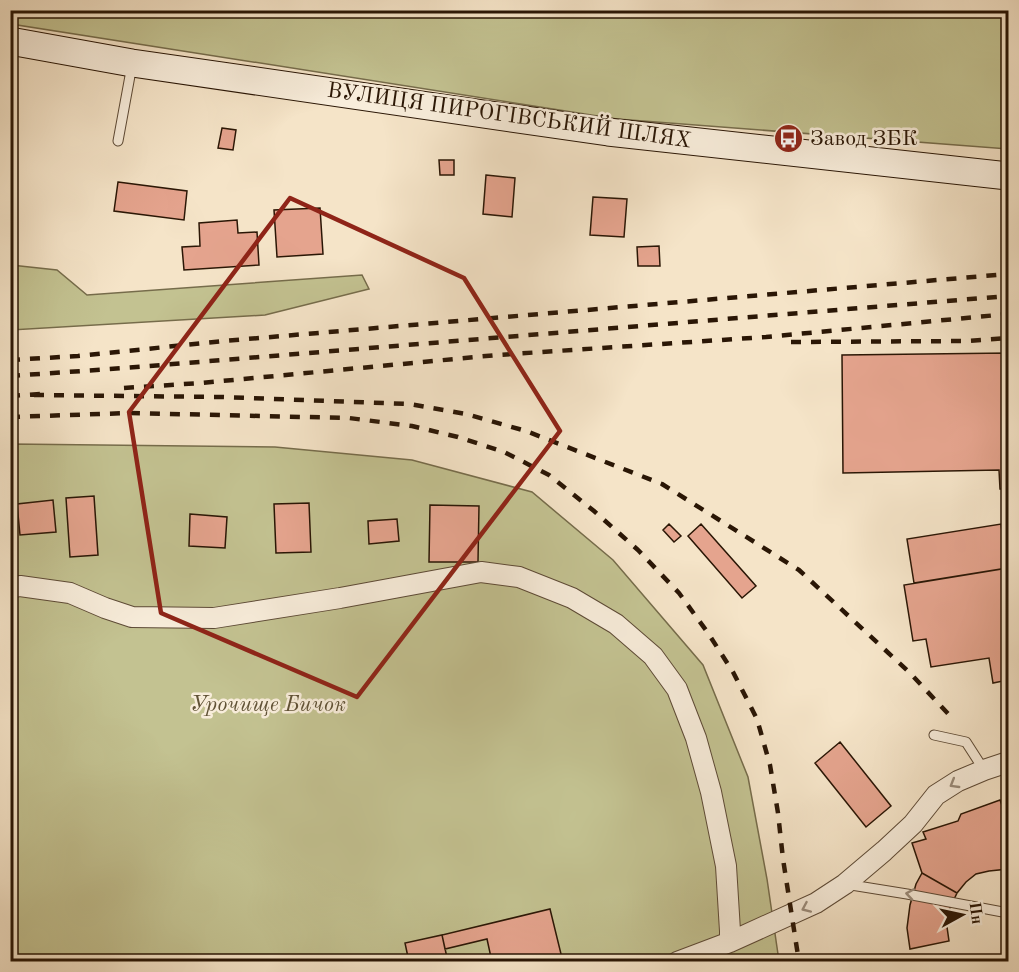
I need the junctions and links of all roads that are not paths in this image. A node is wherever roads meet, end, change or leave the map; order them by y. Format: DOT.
graph roads {
  1 [pos="10,41"];
  2 [pos="132,63"];
  3 [pos="118,141"];
  4 [pos="1008,176"];
  5 [pos="10,588"];
  6 [pos="934,735"];
  7 [pos="1008,762"];
  8 [pos="984,770"];
  9 [pos="845,885"];
  10 [pos="1008,913"];
  11 [pos="730,942"];
  12 [pos="677,962"];
  1 -- 2 [label="street, ВУЛИЦЯ ПИРОГІВСЬКИЙ ШЛЯХ"];
  2 -- 3 [label="lane"];
  2 -- 4 [label="street, ВУЛИЦЯ ПИРОГІВСЬКИЙ ШЛЯХ"];
  5 -- 11 [label="street"];
  6 -- 8 [label="lane"];
  7 -- 8 [label="street"];
  8 -- 9 [label="street, one-way"];
  10 -- 9 [label="lane, one-way"];
  9 -- 11 [label="street, one-way"];
  11 -- 12 [label="street"];
}
